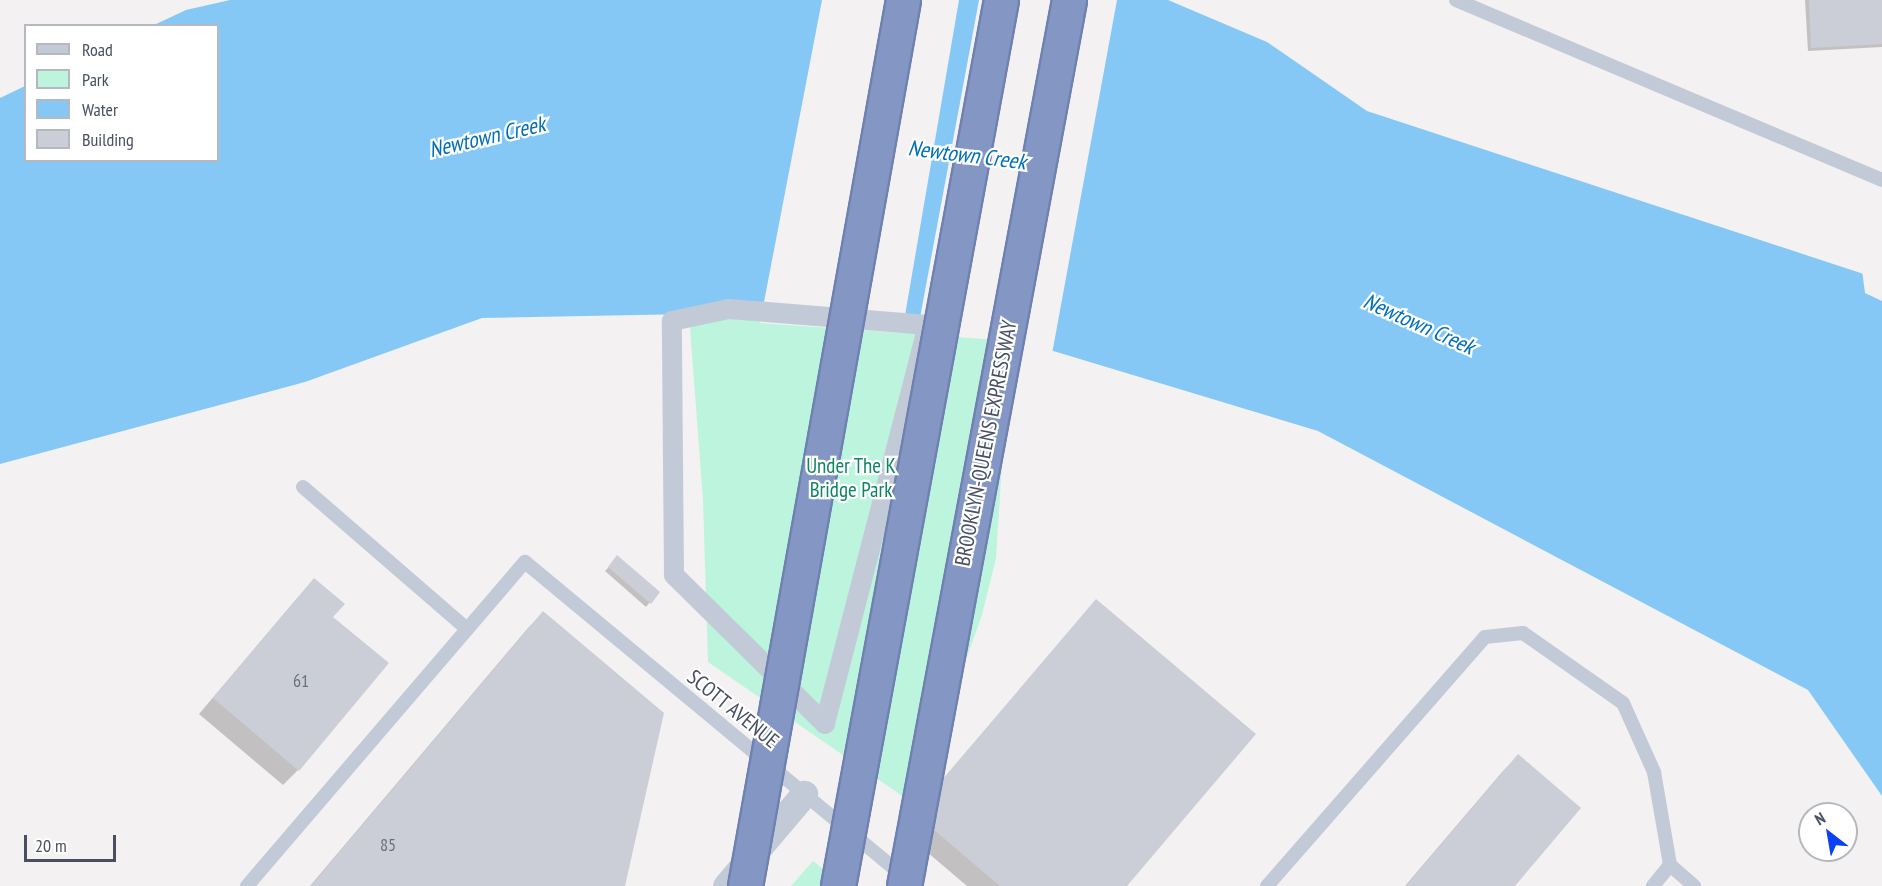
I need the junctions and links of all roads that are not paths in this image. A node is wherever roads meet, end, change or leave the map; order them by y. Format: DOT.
graph roads {
  1 [pos="903,0"];
  2 [pos="1001,0"];
  3 [pos="1069,0"];
  4 [pos="1456,0"];
  5 [pos="1882,180"];
  6 [pos="672,321"];
  7 [pos="303,487"];
  8 [pos="467,630"];
  9 [pos="804,794"];
  10 [pos="1670,865"];
  11 [pos="247,886"];
  12 [pos="726,886"];
  13 [pos="745,886"];
  14 [pos="838,886"];
  15 [pos="904,886"];
  16 [pos="916,886"];
  17 [pos="1267,886"];
  18 [pos="1653,886"];
  19 [pos="1694,886"];
  1 -- 13 [label="highway, bridge"];
  2 -- 14 [label="highway, bridge"];
  3 -- 15 [label="highway, BROOKLYN-QUEENS EXPRESSWAY, bridge"];
  4 -- 5 [label="lane"];
  6 -- 6 [label="street"];
  7 -- 8 [label="lane"];
  8 -- 9 [label="lane, SCOTT AVENUE"];
  8 -- 11 [label="lane"];
  9 -- 12 [label="street"];
  9 -- 16 [label="lane, SCOTT AVENUE"];
  10 -- 17 [label="lane"];
  10 -- 18 [label="lane"];
  10 -- 19 [label="lane"];
}
